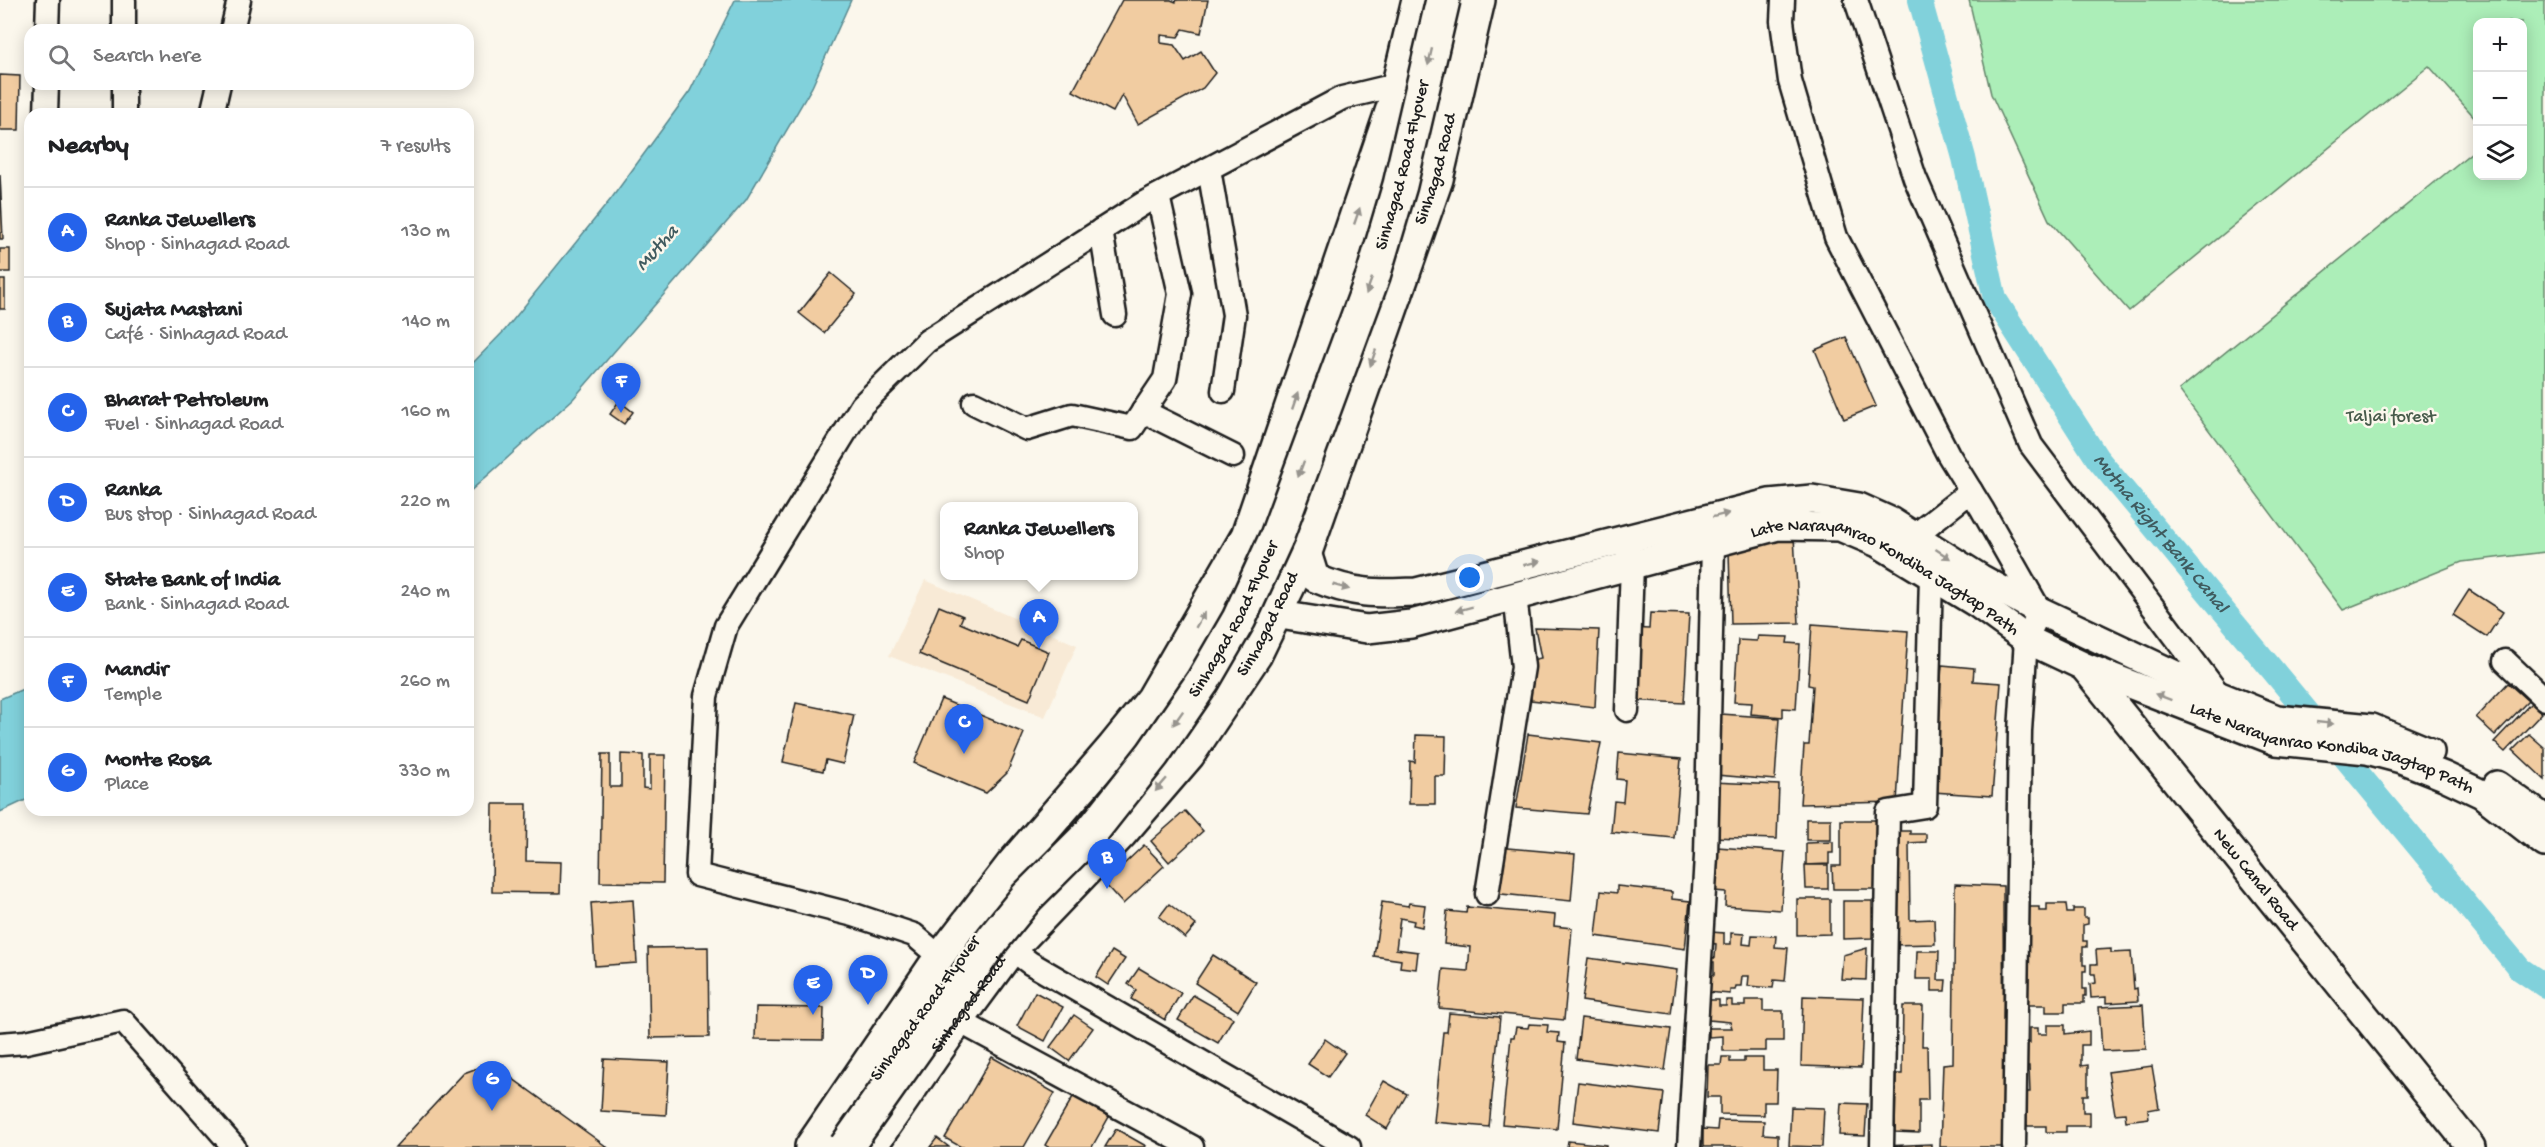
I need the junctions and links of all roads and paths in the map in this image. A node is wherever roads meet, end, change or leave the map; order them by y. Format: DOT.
graph roads {
  1 [pos="48,0"];
  2 [pos="124,0"];
  3 [pos="239,0"];
  4 [pos="1419,0"];
  5 [pos="1443,0"];
  6 [pos="1478,0"];
  7 [pos="1783,0"];
  8 [pos="1856,0"];
  9 [pos="47,24"];
  10 [pos="124,24"];
  11 [pos="233,24"];
  12 [pos="1400,84"];
  13 [pos="46,90"];
  14 [pos="124,90"];
  15 [pos="218,90"];
  16 [pos="46,108"];
  17 [pos="124,108"];
  18 [pos="213,108"];
  19 [pos="1209,169"];
  20 [pos="1158,196"];
  21 [pos="1101,230"];
  22 [pos="1115,315"];
  23 [pos="1223,391"];
  24 [pos="974,403"];
  25 [pos="1143,411"];
  26 [pos="1233,456"];
  27 [pos="1971,491"];
  28 [pos="1248,536"];
  29 [pos="1914,536"];
  30 [pos="1713,543"];
  31 [pos="1306,549"];
  32 [pos="1628,552"];
  33 [pos="1931,576"];
  34 [pos="1515,595"];
  35 [pos="2040,611"];
  36 [pos="1274,614"];
  37 [pos="2026,639"];
  38 [pos="2505,661"];
  39 [pos="2083,666"];
  40 [pos="2220,696"];
  41 [pos="2545,699"];
  42 [pos="1153,700"];
  43 [pos="1627,710"];
  44 [pos="2276,730"];
  45 [pos="2369,739"];
  46 [pos="2545,819"];
  47 [pos="2545,843"];
  48 [pos="1487,894"];
  49 [pos="1010,948"];
  50 [pos="941,958"];
  51 [pos="957,1020"];
  52 [pos="0,1044"];
  53 [pos="234,1147"];
  54 [pos="812,1147"];
  55 [pos="827,1147"];
  56 [pos="846,1147"];
  57 [pos="869,1147"];
  58 [pos="1192,1147"];
  59 [pos="1349,1147"];
  60 [pos="1689,1147"];
  61 [pos="1882,1147"];
  62 [pos="2014,1147"];
  63 [pos="2471,1147"];
  1 -- 9 [label="street"];
  2 -- 10 [label="street"];
  3 -- 11 [label="street"];
  4 -- 12 [label="main road"];
  5 -- 56 [label="main road, Sinhagad Road Flyover, one-way, bridge"];
  6 -- 31 [label="main road, Sinhagad Road, one-way"];
  7 -- 27 [label="street"];
  8 -- 40 [label="street"];
  12 -- 19 [label="street"];
  28 -- 12 [label="main road, one-way"];
  13 -- 16 [label="street"];
  14 -- 17 [label="street"];
  15 -- 18 [label="street"];
  19 -- 20 [label="street"];
  19 -- 23 [label="street"];
  20 -- 21 [label="street"];
  20 -- 25 [label="street"];
  21 -- 22 [label="street"];
  21 -- 50 [label="street"];
  24 -- 25 [label="street"];
  25 -- 26 [label="street"];
  27 -- 29 [label="street"];
  27 -- 35 [label="street"];
  28 -- 36 [label="street"];
  42 -- 28 [label="main road, one-way"];
  32 -- 29 [label="street, Late Narayanrao Kondiba Jagtap Path, one-way"];
  29 -- 35 [label="street, Late Narayanrao Kondiba Jagtap Path, one-way"];
  30 -- 32 [label="street, Late Narayanrao Kondiba Jagtap Path"];
  30 -- 33 [label="street, Late Narayanrao Kondiba Jagtap Path"];
  30 -- 60 [label="street"];
  31 -- 32 [label="street, Late Narayanrao Kondiba Jagtap Path, one-way"];
  31 -- 36 [label="main road, Sinhagad Road"];
  32 -- 34 [label="street, Late Narayanrao Kondiba Jagtap Path"];
  32 -- 43 [label="street"];
  33 -- 37 [label="street, Late Narayanrao Kondiba Jagtap Path"];
  33 -- 61 [label="street"];
  34 -- 36 [label="street, Late Narayanrao Kondiba Jagtap Path, one-way"];
  34 -- 48 [label="street"];
  35 -- 37 [label="street"];
  35 -- 39 [label="street, New Canal Road"];
  35 -- 40 [label="street, Late Narayanrao Kondiba Jagtap Path"];
  36 -- 49 [label="main road, Sinhagad Road, one-way"];
  37 -- 39 [label="street, Late Narayanrao Kondiba Jagtap Path"];
  37 -- 62 [label="street"];
  38 -- 41 [label="street"];
  44 -- 39 [label="street, Late Narayanrao Kondiba Jagtap Path, one-way"];
  39 -- 63 [label="street, New Canal Road"];
  40 -- 44 [label="street, Late Narayanrao Kondiba Jagtap Path"];
  42 -- 50 [label="main road"];
  42 -- 55 [label="main road, Sinhagad Road Flyover"];
  44 -- 45 [label="street, Late Narayanrao Kondiba Jagtap Path"];
  45 -- 46 [label="street, Late Narayanrao Kondiba Jagtap Path"];
  45 -- 47 [label="street, Late Narayanrao Kondiba Jagtap Path"];
  49 -- 51 [label="main road, Sinhagad Road"];
  49 -- 59 [label="street"];
  50 -- 54 [label="main road"];
  51 -- 57 [label="main road, Sinhagad Road"];
  51 -- 58 [label="street"];
  52 -- 53 [label="street"];
}
